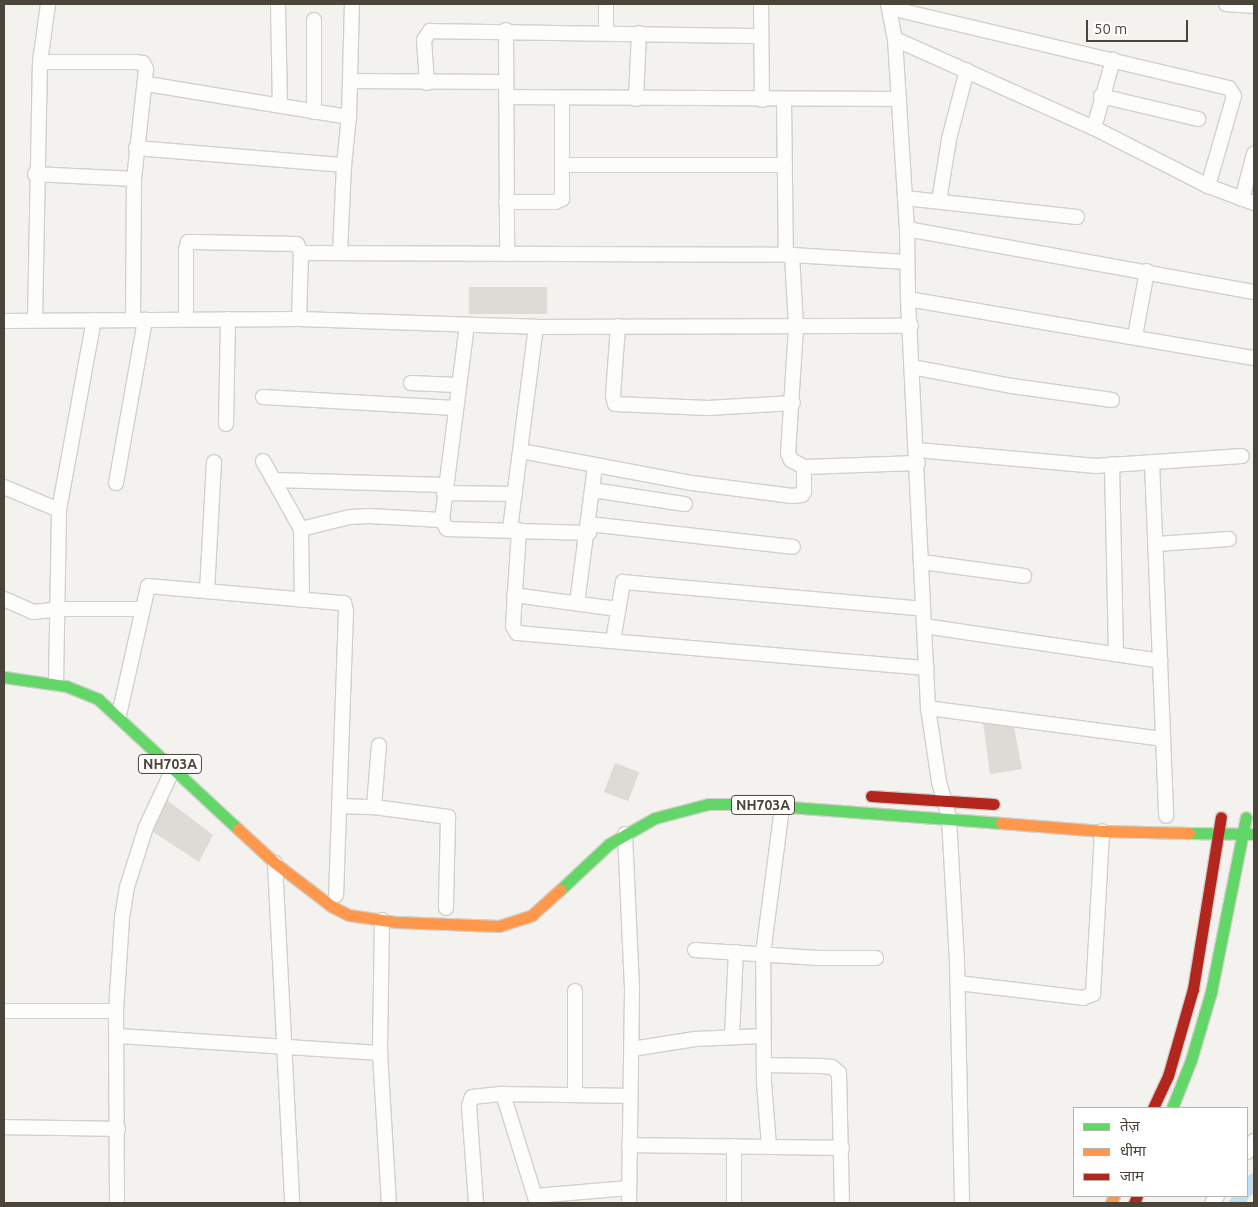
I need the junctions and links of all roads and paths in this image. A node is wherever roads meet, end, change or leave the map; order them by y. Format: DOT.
graph roads {
  1 [pos="48,4"];
  2 [pos="278,4"];
  3 [pos="352,4"];
  4 [pos="606,4"];
  5 [pos="761,4"];
  6 [pos="1226,4"];
  7 [pos="889,6"];
  8 [pos="1254,6"];
  9 [pos="314,20"];
  10 [pos="506,30"];
  11 [pos="606,32"];
  12 [pos="639,33"];
  13 [pos="761,36"];
  14 [pos="895,39"];
  15 [pos="1113,60"];
  16 [pos="40,62"];
  17 [pos="967,70"];
  18 [pos="352,81"];
  19 [pos="506,82"];
  20 [pos="426,83"];
  21 [pos="146,84"];
  22 [pos="1101,96"];
  23 [pos="506,98"];
  24 [pos="562,98"];
  25 [pos="636,99"];
  26 [pos="899,99"];
  27 [pos="762,100"];
  28 [pos="784,100"];
  29 [pos="280,105"];
  30 [pos="314,112"];
  31 [pos="349,117"];
  32 [pos="1198,119"];
  33 [pos="1094,128"];
  34 [pos="136,148"];
  35 [pos="1254,154"];
  36 [pos="344,165"];
  37 [pos="562,165"];
  38 [pos="784,165"];
  39 [pos="35,174"];
  40 [pos="134,179"];
  41 [pos="1208,186"];
  42 [pos="905,198"];
  43 [pos="939,200"];
  44 [pos="1248,201"];
  45 [pos="506,202"];
  46 [pos="1077,217"];
  47 [pos="907,229"];
  48 [pos="300,253"];
  49 [pos="340,253"];
  50 [pos="507,254"];
  51 [pos="789,255"];
  52 [pos="907,262"];
  53 [pos="1147,271"];
  54 [pos="1254,292"];
  55 [pos="908,299"];
  56 [pos="299,319"];
  57 [pos="35,320"];
  58 [pos="94,320"];
  59 [pos="139,320"];
  60 [pos="186,320"];
  61 [pos="228,320"];
  62 [pos="4,321"];
  63 [pos="467,325"];
  64 [pos="618,326"];
  65 [pos="911,326"];
  66 [pos="536,327"];
  67 [pos="796,327"];
  68 [pos="1135,336"];
  69 [pos="1254,358"];
  70 [pos="912,367"];
  71 [pos="411,383"];
  72 [pos="458,385"];
  73 [pos="263,397"];
  74 [pos="1112,400"];
  75 [pos="793,403"];
  76 [pos="455,408"];
  77 [pos="226,424"];
  78 [pos="521,451"];
  79 [pos="917,456"];
  80 [pos="1242,456"];
  81 [pos="263,461"];
  82 [pos="214,462"];
  83 [pos="1152,462"];
  84 [pos="1112,464"];
  85 [pos="594,466"];
  86 [pos="804,467"];
  87 [pos="273,480"];
  88 [pos="116,483"];
  89 [pos="4,487"];
  90 [pos="444,489"];
  91 [pos="593,490"];
  92 [pos="515,494"];
  93 [pos="685,504"];
  94 [pos="59,510"];
  95 [pos="442,520"];
  96 [pos="301,529"];
  97 [pos="589,529"];
  98 [pos="515,530"];
  99 [pos="1229,539"];
  100 [pos="1156,544"];
  101 [pos="793,547"];
  102 [pos="922,562"];
  103 [pos="1024,576"];
  104 [pos="207,591"];
  105 [pos="514,595"];
  106 [pos="4,599"];
  107 [pos="302,600"];
  108 [pos="577,603"];
  109 [pos="60,609"];
  110 [pos="142,609"];
  111 [pos="618,609"];
  112 [pos="923,609"];
  113 [pos="924,626"];
  114 [pos="613,641"];
  115 [pos="1116,653"];
  116 [pos="1160,661"];
  117 [pos="927,668"];
  118 [pos="4,677"];
  119 [pos="56,684"];
  120 [pos="928,708"];
  121 [pos="119,716"];
  122 [pos="1163,739"];
  123 [pos="379,745"];
  124 [pos="174,767"];
  125 [pos="858,795"];
  126 [pos="943,800"];
  127 [pos="340,806"];
  128 [pos="782,806"];
  129 [pos="1010,806"];
  130 [pos="374,807"];
  131 [pos="1166,816"];
  132 [pos="1250,817"];
  133 [pos="949,818"];
  134 [pos="1102,830"];
  135 [pos="626,834"];
  136 [pos="1220,834"];
  137 [pos="1249,834"];
  138 [pos="276,863"];
  139 [pos="316,892"];
  140 [pos="340,896"];
  141 [pos="441,908"];
  142 [pos="462,908"];
  143 [pos="382,920"];
  144 [pos="695,950"];
  145 [pos="736,952"];
  146 [pos="763,954"];
  147 [pos="876,958"];
  148 [pos="958,983"];
  149 [pos="1193,989"];
  150 [pos="575,991"];
  151 [pos="1211,992"];
  152 [pos="4,1011"];
  153 [pos="116,1011"];
  154 [pos="118,1036"];
  155 [pos="732,1036"];
  156 [pos="763,1036"];
  157 [pos="285,1047"];
  158 [pos="632,1048"];
  159 [pos="380,1053"];
  160 [pos="764,1066"];
  161 [pos="503,1094"];
  162 [pos="574,1094"];
  163 [pos="630,1096"];
  164 [pos="1153,1107"];
  165 [pos="1172,1107"];
  166 [pos="4,1128"];
  167 [pos="118,1129"];
  168 [pos="629,1145"];
  169 [pos="734,1146"];
  170 [pos="769,1146"];
  171 [pos="842,1148"];
  172 [pos="629,1188"];
  173 [pos="536,1199"];
  174 [pos="117,1203"];
  175 [pos="292,1203"];
  176 [pos="388,1203"];
  177 [pos="476,1203"];
  178 [pos="629,1203"];
  179 [pos="734,1203"];
  180 [pos="842,1203"];
  181 [pos="962,1203"];
  1 -- 16 [label="street"];
  2 -- 29 [label="street"];
  3 -- 18 [label="street"];
  4 -- 11 [label="street"];
  5 -- 13 [label="street"];
  6 -- 8 [label="street"];
  7 -- 14 [label="street"];
  7 -- 15 [label="street"];
  9 -- 30 [label="street"];
  10 -- 11 [label="street"];
  10 -- 19 [label="street"];
  10 -- 20 [label="street"];
  11 -- 12 [label="street"];
  12 -- 13 [label="street"];
  12 -- 25 [label="street"];
  13 -- 27 [label="street"];
  14 -- 17 [label="street"];
  14 -- 26 [label="street"];
  15 -- 22 [label="street"];
  15 -- 41 [label="street"];
  16 -- 21 [label="street"];
  16 -- 39 [label="street"];
  17 -- 33 [label="street"];
  17 -- 43 [label="street"];
  18 -- 20 [label="street"];
  18 -- 31 [label="street"];
  19 -- 20 [label="street"];
  19 -- 23 [label="street"];
  21 -- 29 [label="street"];
  21 -- 34 [label="street"];
  22 -- 32 [label="street"];
  22 -- 33 [label="street"];
  23 -- 24 [label="street"];
  23 -- 45 [label="street"];
  24 -- 25 [label="street"];
  24 -- 37 [label="street"];
  25 -- 27 [label="street"];
  26 -- 28 [label="street"];
  26 -- 42 [label="street"];
  27 -- 28 [label="street"];
  28 -- 38 [label="street"];
  29 -- 30 [label="street"];
  30 -- 31 [label="street"];
  31 -- 36 [label="street"];
  33 -- 41 [label="street"];
  34 -- 36 [label="street"];
  34 -- 40 [label="street"];
  35 -- 44 [label="street"];
  36 -- 49 [label="street"];
  37 -- 38 [label="street"];
  37 -- 45 [label="street"];
  38 -- 51 [label="street"];
  39 -- 40 [label="street"];
  39 -- 57 [label="street"];
  40 -- 59 [label="street"];
  41 -- 44 [label="street"];
  42 -- 43 [label="street"];
  42 -- 47 [label="street"];
  43 -- 46 [label="street"];
  45 -- 50 [label="street"];
  47 -- 52 [label="street"];
  47 -- 53 [label="street"];
  48 -- 49 [label="street"];
  48 -- 56 [label="street"];
  48 -- 60 [label="street"];
  49 -- 50 [label="street"];
  50 -- 51 [label="street"];
  51 -- 52 [label="street"];
  51 -- 67 [label="street"];
  52 -- 55 [label="street"];
  53 -- 54 [label="street"];
  53 -- 68 [label="street"];
  55 -- 65 [label="street"];
  55 -- 68 [label="street"];
  56 -- 61 [label="street"];
  56 -- 63 [label="street"];
  57 -- 58 [label="street"];
  57 -- 62 [label="street"];
  58 -- 59 [label="street"];
  58 -- 94 [label="street"];
  59 -- 60 [label="street"];
  59 -- 88 [label="street"];
  60 -- 61 [label="street"];
  61 -- 77 [label="street"];
  63 -- 66 [label="street"];
  63 -- 72 [label="street"];
  64 -- 66 [label="street"];
  64 -- 67 [label="street"];
  64 -- 75 [label="street"];
  65 -- 67 [label="street"];
  65 -- 70 [label="street"];
  66 -- 78 [label="street"];
  67 -- 75 [label="street"];
  68 -- 69 [label="street"];
  70 -- 74 [label="street"];
  70 -- 79 [label="street"];
  71 -- 72 [label="street"];
  72 -- 76 [label="street"];
  73 -- 76 [label="street"];
  75 -- 86 [label="street"];
  76 -- 90 [label="street"];
  78 -- 85 [label="street"];
  78 -- 92 [label="street"];
  79 -- 84 [label="street"];
  79 -- 86 [label="street"];
  79 -- 102 [label="street"];
  80 -- 83 [label="street"];
  81 -- 87 [label="street"];
  82 -- 104 [label="street"];
  83 -- 84 [label="street"];
  83 -- 100 [label="street"];
  84 -- 115 [label="street"];
  85 -- 86 [label="street"];
  85 -- 91 [label="street"];
  87 -- 90 [label="street"];
  87 -- 96 [label="street"];
  89 -- 94 [label="street"];
  90 -- 92 [label="street"];
  90 -- 95 [label="street"];
  91 -- 93 [label="street"];
  91 -- 97 [label="street"];
  92 -- 98 [label="street"];
  94 -- 109 [label="street"];
  95 -- 96 [label="street"];
  95 -- 98 [label="street"];
  96 -- 107 [label="street"];
  97 -- 98 [label="street"];
  97 -- 101 [label="street"];
  97 -- 108 [label="street"];
  98 -- 105 [label="street"];
  99 -- 100 [label="street"];
  100 -- 116 [label="street"];
  102 -- 103 [label="street"];
  102 -- 112 [label="street"];
  104 -- 107 [label="street"];
  104 -- 110 [label="street"];
  105 -- 108 [label="street"];
  105 -- 114 [label="street"];
  106 -- 109 [label="street"];
  107 -- 127 [label="street"];
  108 -- 111 [label="street"];
  109 -- 110 [label="street"];
  109 -- 119 [label="street"];
  110 -- 121 [label="street"];
  111 -- 112 [label="street"];
  111 -- 114 [label="street"];
  112 -- 113 [label="street"];
  113 -- 115 [label="street"];
  113 -- 117 [label="street"];
  114 -- 117 [label="street"];
  115 -- 116 [label="street"];
  116 -- 122 [label="street"];
  117 -- 120 [label="street"];
  118 -- 119 [label="main road, NH703A"];
  119 -- 121 [label="main road, NH703A"];
  120 -- 122 [label="street"];
  120 -- 126 [label="street"];
  121 -- 124 [label="main road, NH703A"];
  122 -- 131 [label="street"];
  123 -- 130 [label="street"];
  124 -- 138 [label="main road, NH703A"];
  124 -- 153 [label="street"];
  125 -- 126 [label="main road"];
  126 -- 129 [label="main road"];
  126 -- 133 [label="street"];
  127 -- 130 [label="street"];
  127 -- 140 [label="street"];
  128 -- 133 [label="main road, NH703A"];
  128 -- 135 [label="main road, NH703A"];
  128 -- 146 [label="street"];
  130 -- 141 [label="street"];
  132 -- 136 [label="main road"];
  132 -- 137 [label="main road"];
  133 -- 134 [label="main road, NH703A"];
  133 -- 148 [label="street"];
  134 -- 136 [label="main road, NH703A"];
  134 -- 148 [label="street"];
  135 -- 143 [label="main road, NH703A"];
  135 -- 158 [label="street"];
  136 -- 137 [label="main road, NH703A"];
  136 -- 149 [label="main road"];
  137 -- 151 [label="main road"];
  138 -- 139 [label="main road, NH703A"];
  138 -- 157 [label="street"];
  139 -- 140 [label="main road, NH703A"];
  139 -- 143 [label="main road, NH703A"];
  141 -- 142 [label="main road"];
  143 -- 159 [label="street"];
  144 -- 145 [label="street"];
  145 -- 146 [label="street"];
  145 -- 155 [label="street"];
  146 -- 147 [label="street"];
  146 -- 156 [label="street"];
  148 -- 181 [label="street"];
  149 -- 151 [label="main road"];
  149 -- 164 [label="main road"];
  150 -- 162 [label="street"];
  151 -- 165 [label="main road"];
  152 -- 153 [label="street"];
  153 -- 154 [label="street"];
  154 -- 157 [label="street"];
  154 -- 167 [label="street"];
  155 -- 156 [label="street"];
  155 -- 158 [label="street"];
  156 -- 160 [label="street"];
  157 -- 159 [label="street"];
  157 -- 175 [label="street"];
  158 -- 163 [label="street"];
  159 -- 176 [label="street"];
  160 -- 170 [label="street"];
  160 -- 171 [label="street"];
  161 -- 162 [label="street"];
  161 -- 173 [label="street"];
  161 -- 177 [label="street"];
  162 -- 163 [label="street"];
  163 -- 168 [label="street"];
  166 -- 167 [label="street"];
  167 -- 174 [label="street"];
  168 -- 169 [label="street"];
  168 -- 172 [label="street"];
  169 -- 170 [label="street"];
  169 -- 179 [label="street"];
  170 -- 171 [label="street"];
  171 -- 180 [label="street"];
  172 -- 173 [label="street"];
  172 -- 178 [label="street"];
}
